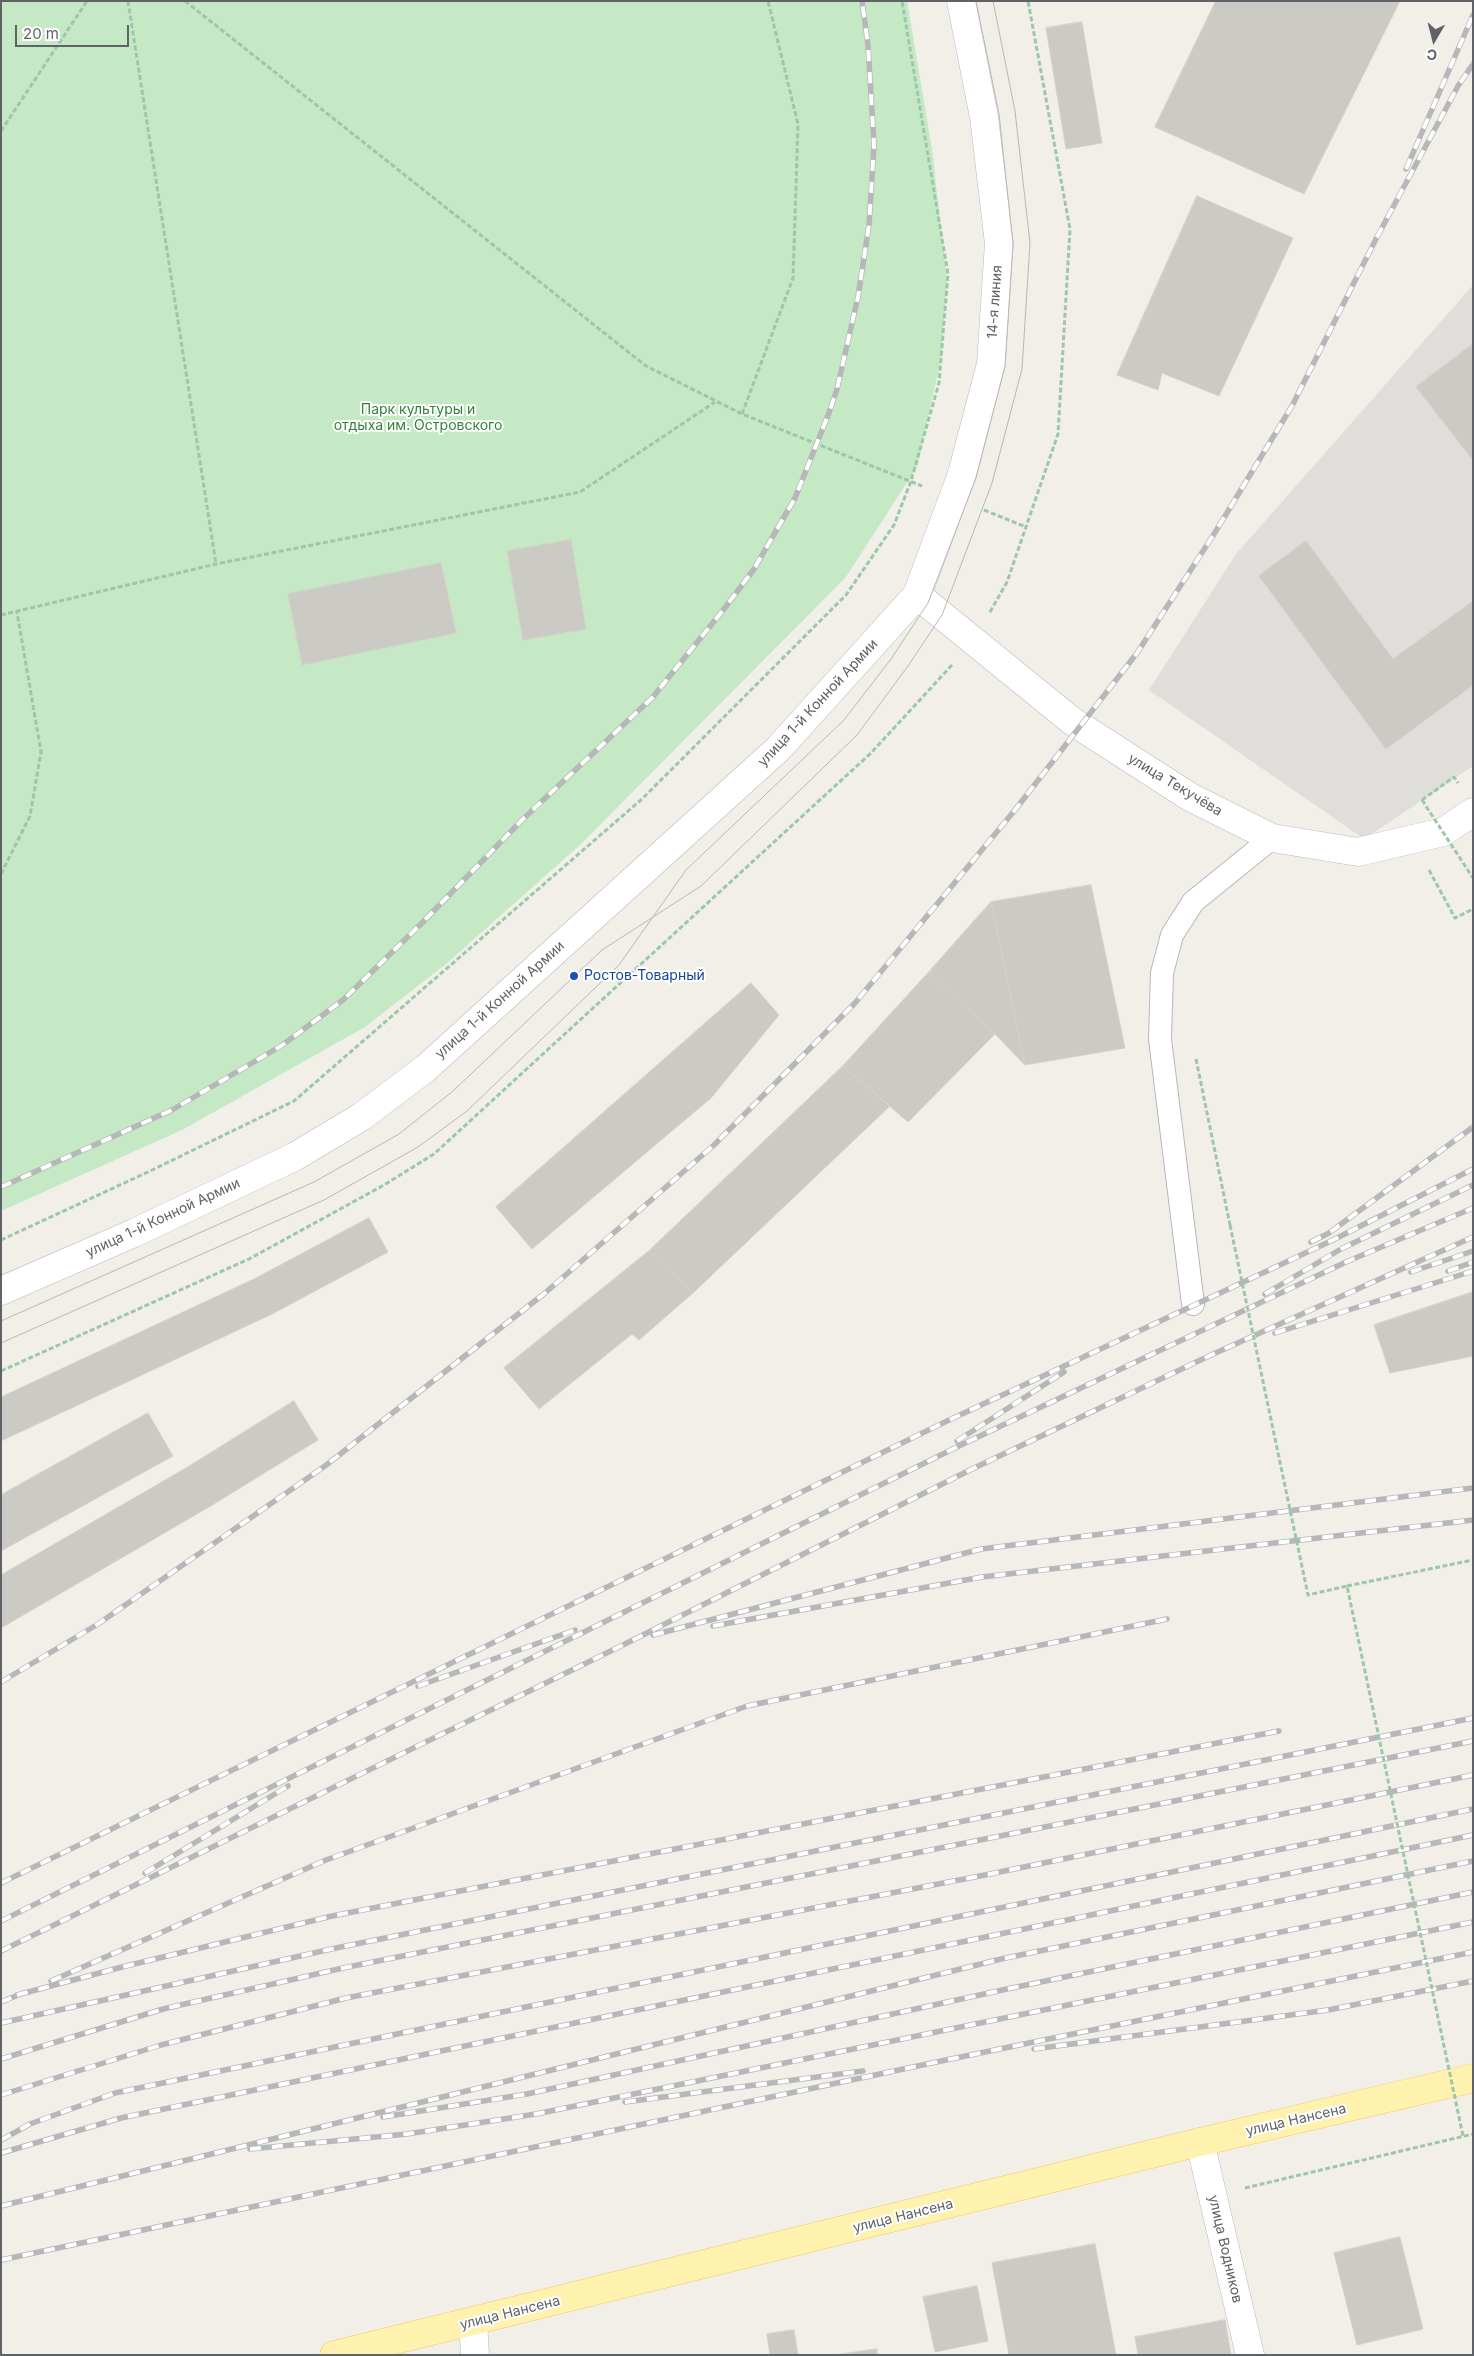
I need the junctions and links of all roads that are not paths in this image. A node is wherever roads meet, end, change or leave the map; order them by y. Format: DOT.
graph roads {
  1 [pos="962,1"];
  2 [pos="917,595"];
  3 [pos="1473,812"];
  4 [pos="1272,838"];
  5 [pos="1,1291"];
  6 [pos="1193,1304"];
  7 [pos="1473,2078"];
  8 [pos="1200,2142"];
  9 [pos="473,2322"];
  10 [pos="334,2355"];
  11 [pos="475,2355"];
  12 [pos="1250,2355"];
  1 -- 2 [label="main road, 14-я линия"];
  2 -- 4 [label="main road, улица Текучёва"];
  2 -- 5 [label="main road, улица 1-й Конной Армии"];
  3 -- 4 [label="main road, улица Текучёва"];
  4 -- 6 [label="lane"];
  7 -- 8 [label="main road, улица Нансена"];
  8 -- 9 [label="main road, улица Нансена"];
  8 -- 12 [label="main road, улица Водников"];
  9 -- 10 [label="main road, улица Нансена"];
  9 -- 11 [label="main road"];
}
